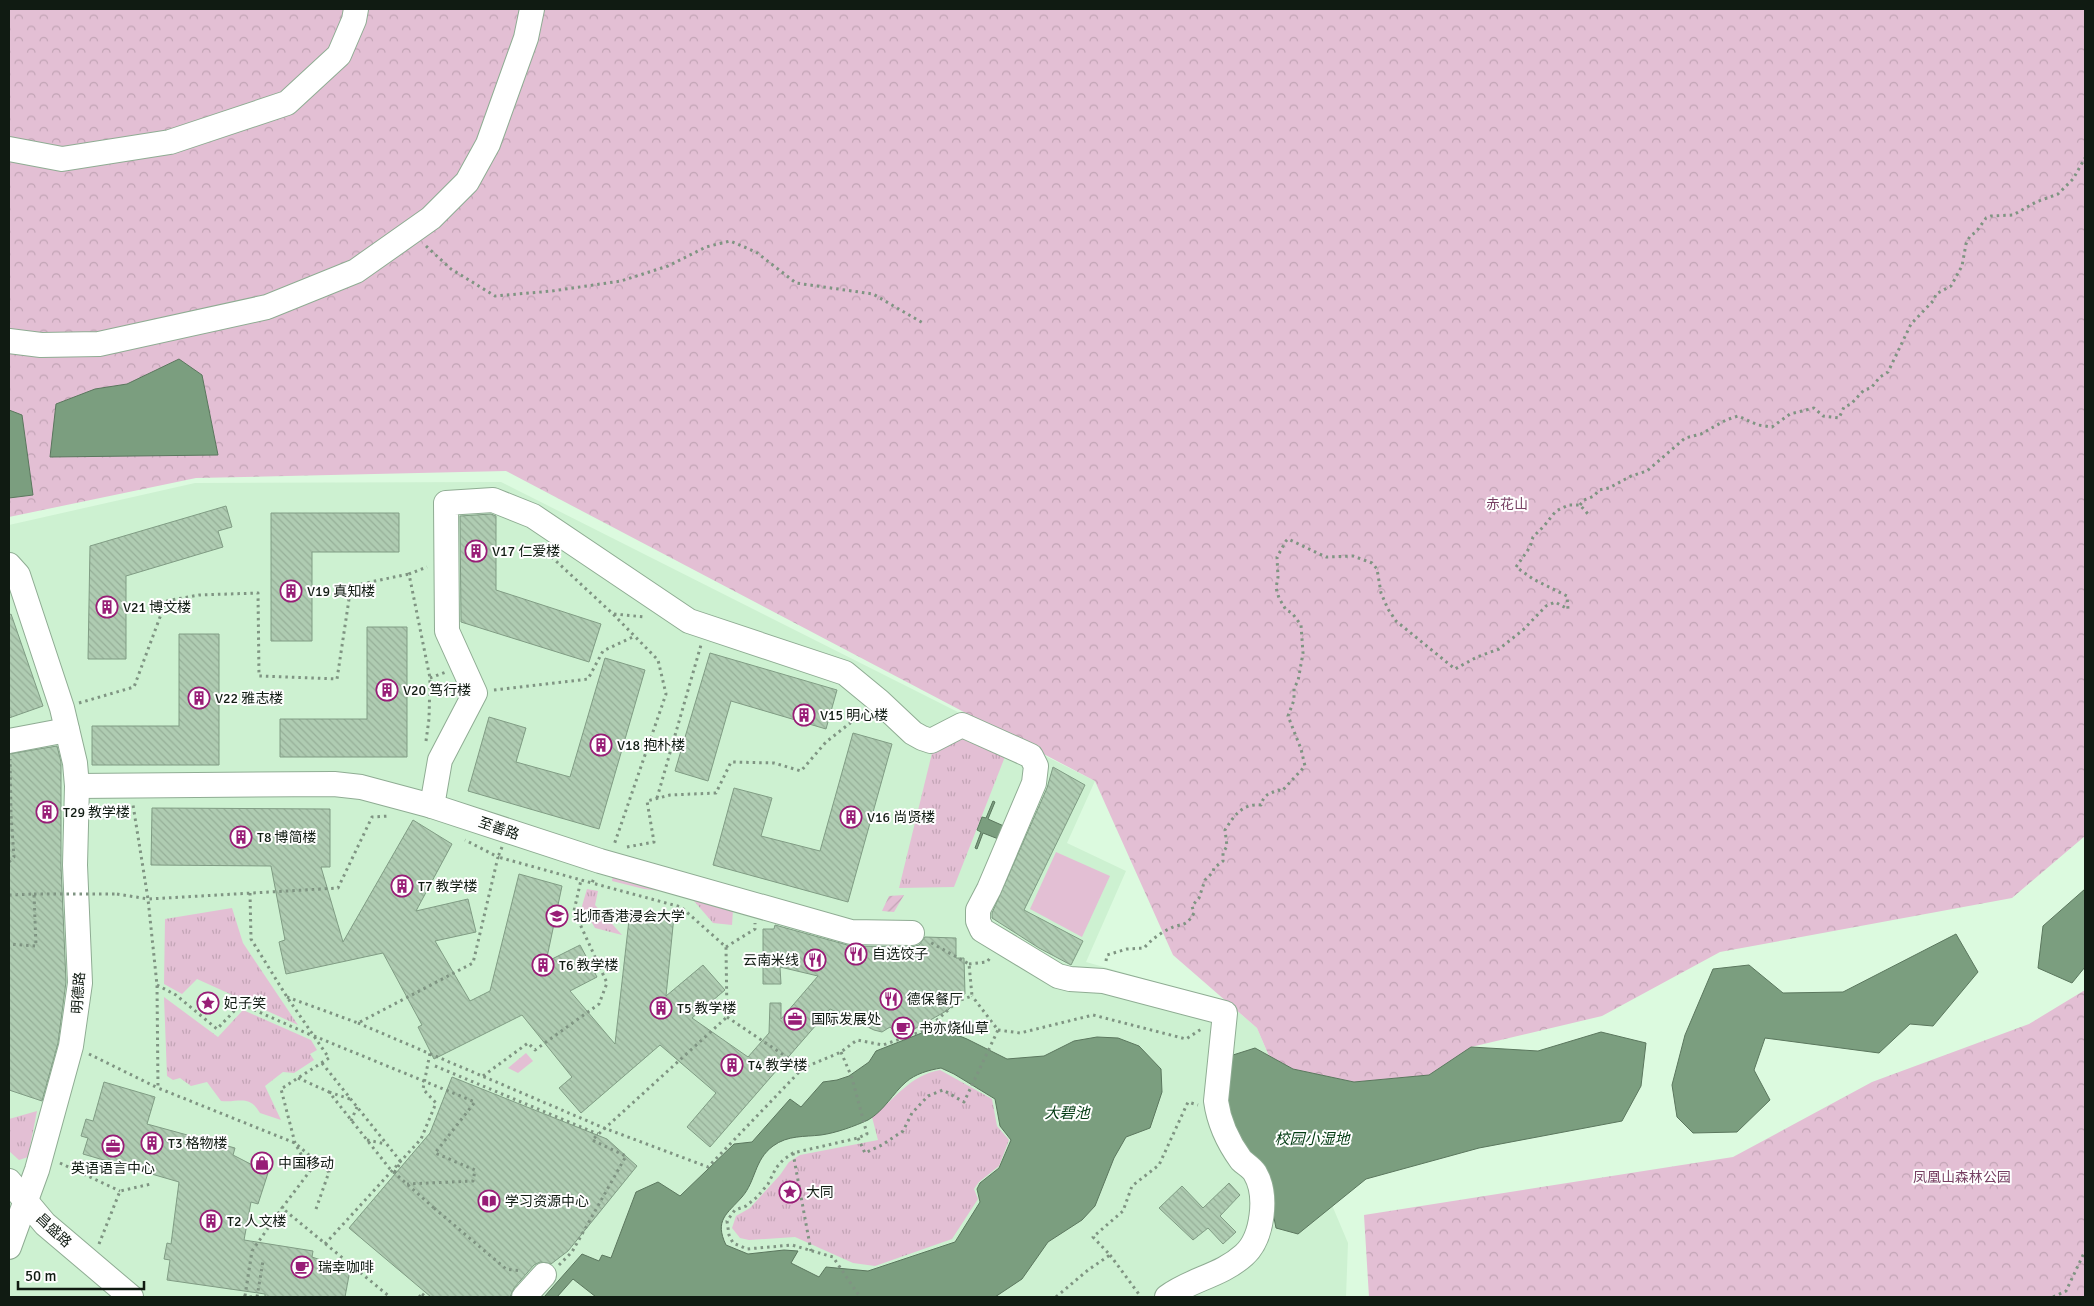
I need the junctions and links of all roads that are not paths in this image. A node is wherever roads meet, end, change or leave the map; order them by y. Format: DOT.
graph roads {
  1 [pos="356,9"];
  2 [pos="532,9"];
  3 [pos="9,149"];
  4 [pos="9,341"];
  5 [pos="9,565"];
  6 [pos="64,719"];
  7 [pos="9,741"];
  8 [pos="77,786"];
  9 [pos="432,806"];
  10 [pos="912,933"];
  11 [pos="9,1180"];
  12 [pos="26,1200"];
  13 [pos="9,1247"];
  14 [pos="544,1275"];
  15 [pos="130,1297"];
  16 [pos="524,1297"];
  17 [pos="1167,1297"];
  1 -- 3 [label="street"];
  2 -- 4 [label="street"];
  5 -- 6 [label="street, 明德路"];
  6 -- 7 [label="street"];
  6 -- 8 [label="street, 明德路"];
  8 -- 9 [label="street, 至善路"];
  8 -- 12 [label="street, 明德路"];
  9 -- 10 [label="street, 至善路"];
  9 -- 17 [label="street"];
  11 -- 12 [label="street, 昌盛路"];
  12 -- 13 [label="street, 明德路"];
  12 -- 15 [label="street, 昌盛路"];
  14 -- 16 [label="street"];
}
